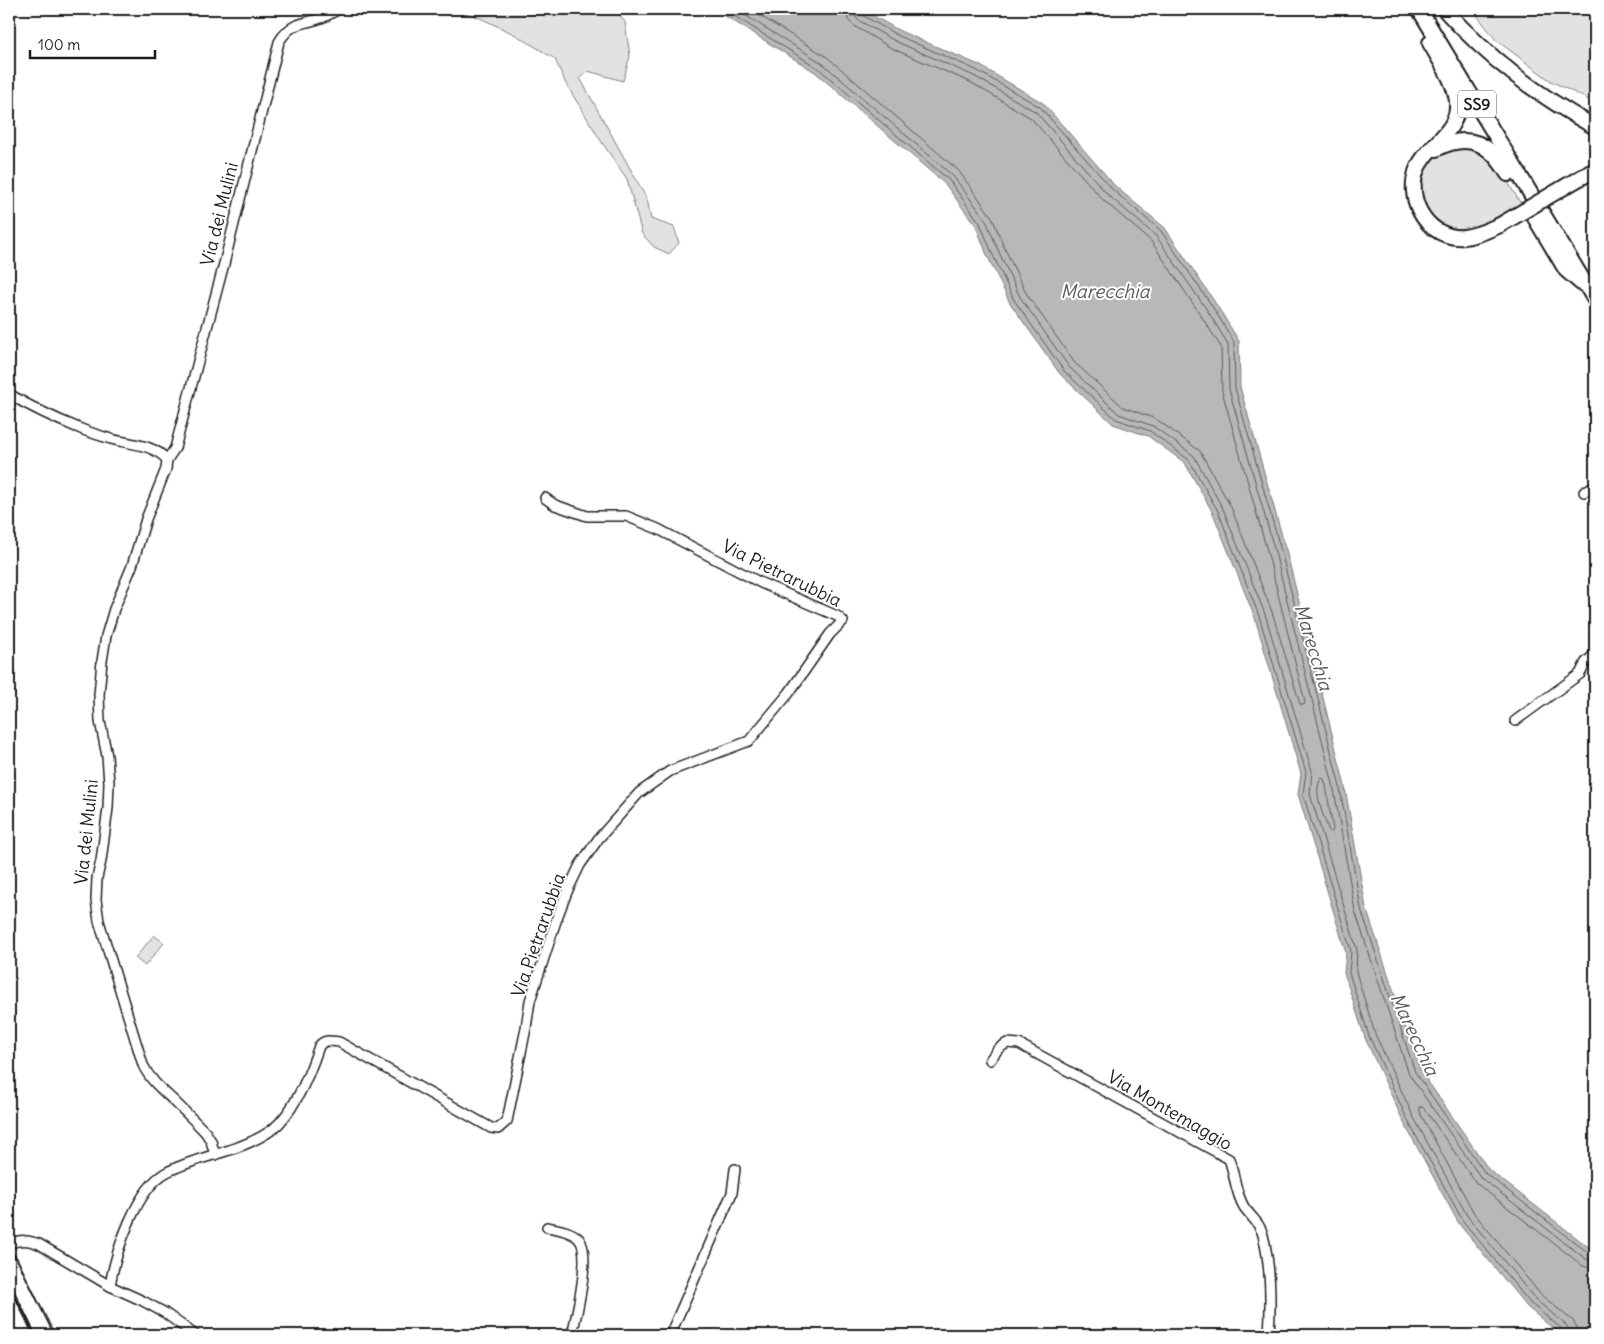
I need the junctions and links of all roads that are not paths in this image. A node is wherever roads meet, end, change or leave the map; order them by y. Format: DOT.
graph roads {
  1 [pos="339,9"];
  2 [pos="1410,9"];
  3 [pos="1420,9"];
  4 [pos="1444,9"];
  5 [pos="1595,127"];
  6 [pos="1428,153"];
  7 [pos="1595,170"];
  8 [pos="1592,295"];
  9 [pos="9,394"];
  10 [pos="167,460"];
  11 [pos="1595,485"];
  12 [pos="1584,492"];
  13 [pos="545,498"];
  14 [pos="1595,654"];
  15 [pos="1515,721"];
  16 [pos="990,1060"];
  17 [pos="215,1155"];
  18 [pos="735,1169"];
  19 [pos="546,1227"];
  20 [pos="9,1244"];
  21 [pos="9,1262"];
  22 [pos="110,1286"];
  23 [pos="9,1304"];
  24 [pos="24,1335"];
  25 [pos="45,1335"];
  26 [pos="195,1335"];
  27 [pos="572,1335"];
  28 [pos="670,1335"];
  29 [pos="1269,1335"];
  1 -- 10 [label="street, Via dei Mulini"];
  2 -- 6 [label="main road"];
  3 -- 8 [label="main road, SS9"];
  4 -- 5 [label="main road"];
  6 -- 7 [label="main road, bridge"];
  6 -- 8 [label="main road"];
  9 -- 10 [label="street"];
  10 -- 17 [label="street, Via dei Mulini"];
  11 -- 12 [label="street"];
  13 -- 17 [label="street, Via Pietrarubbia"];
  14 -- 15 [label="street"];
  16 -- 29 [label="street, Via Montemaggio"];
  17 -- 22 [label="street, Via Pietrarubbia"];
  18 -- 28 [label="street"];
  19 -- 27 [label="street"];
  20 -- 22 [label="street"];
  21 -- 25 [label="highway"];
  22 -- 26 [label="street"];
  23 -- 24 [label="highway"];
}
